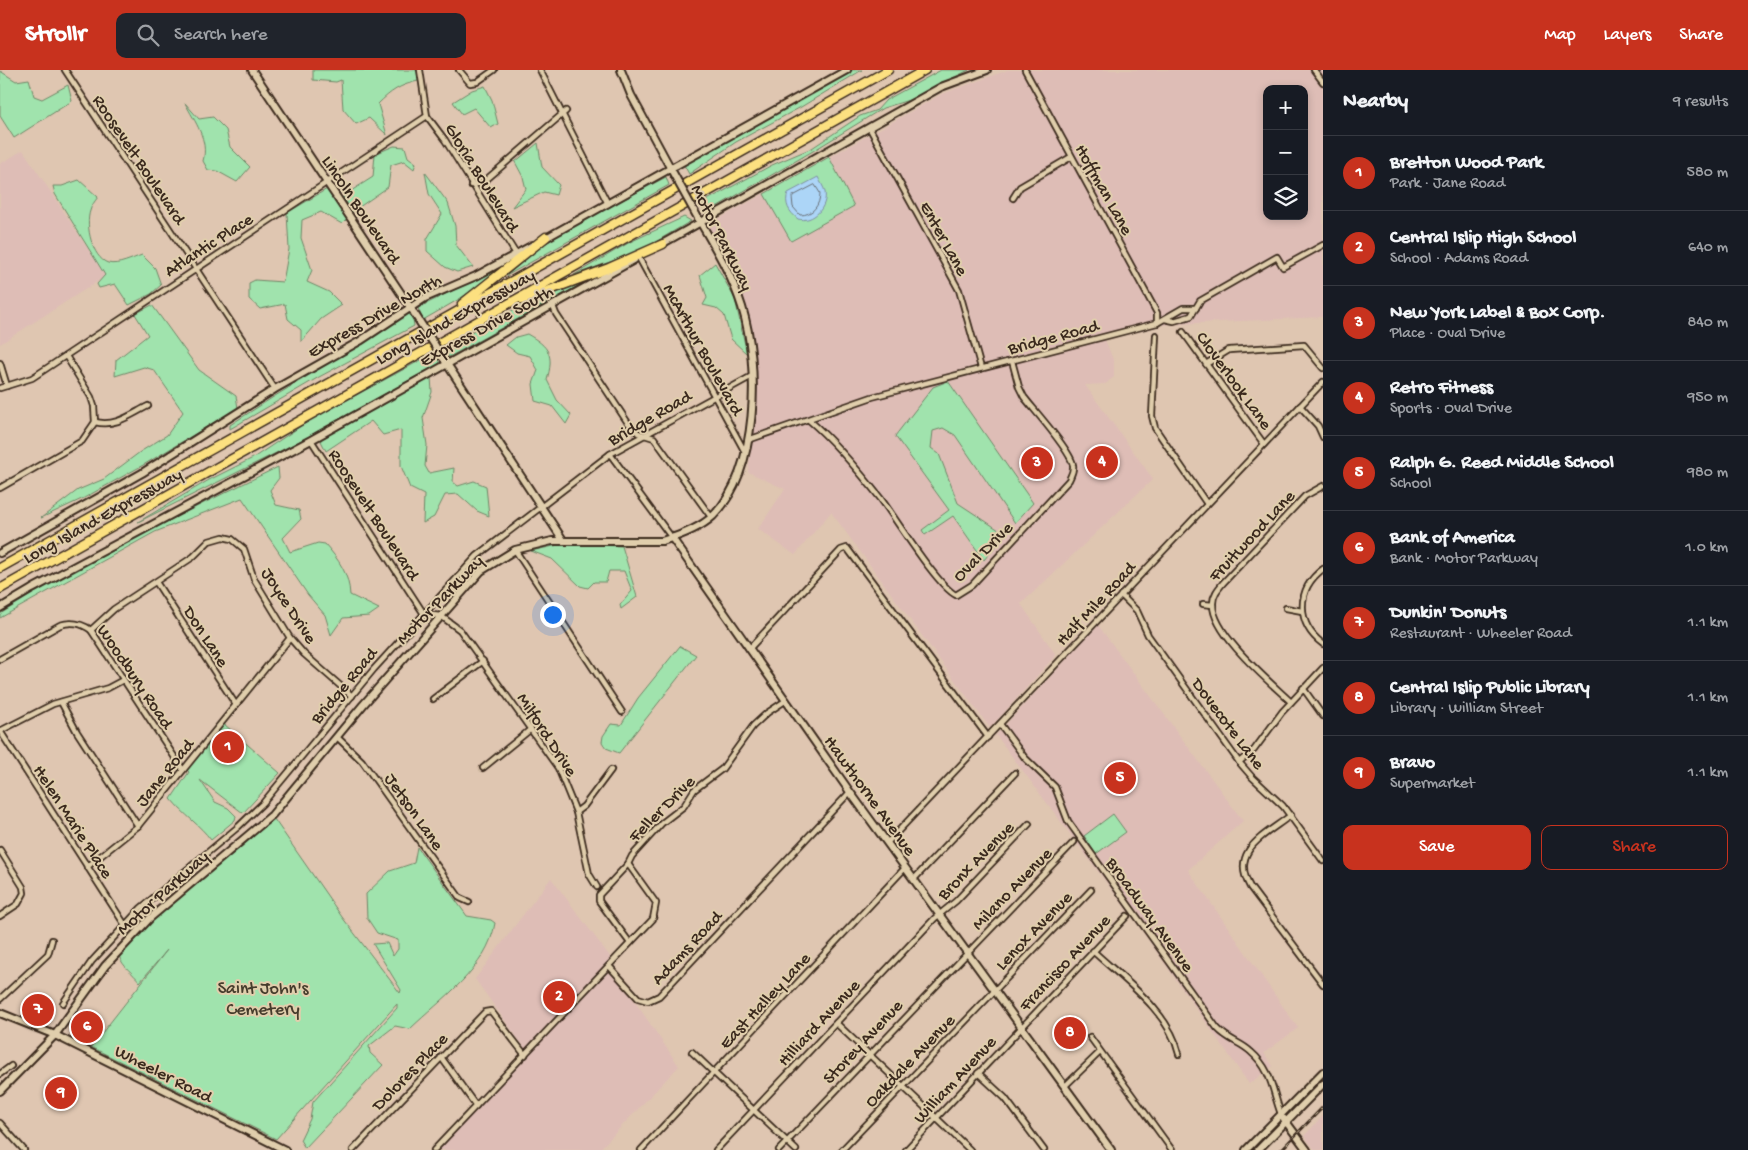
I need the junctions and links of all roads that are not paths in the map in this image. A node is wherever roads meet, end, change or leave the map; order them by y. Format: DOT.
graph roads {
  1 [pos="65,70"];
  2 [pos="252,70"];
  3 [pos="420,70"];
  4 [pos="459,70"];
  5 [pos="494,70"];
  6 [pos="540,70"];
  7 [pos="621,70"];
  8 [pos="847,70"];
  9 [pos="888,70"];
  10 [pos="925,70"];
  11 [pos="987,70"];
  12 [pos="1025,70"];
  13 [pos="1314,70"];
  14 [pos="1323,82"];
  15 [pos="566,111"];
  16 [pos="427,116"];
  17 [pos="561,116"];
  18 [pos="869,127"];
  19 [pos="1071,157"];
  20 [pos="671,170"];
  21 [pos="326,182"];
  22 [pos="472,185"];
  23 [pos="1013,198"];
  24 [pos="608,204"];
  25 [pos="699,220"];
  26 [pos="546,237"];
  27 [pos="663,244"];
  28 [pos="1323,245"];
  29 [pos="516,254"];
  30 [pos="639,258"];
  31 [pos="196,268"];
  32 [pos="553,306"];
  33 [pos="1196,308"];
  34 [pos="412,310"];
  35 [pos="1165,319"];
  36 [pos="1157,323"];
  37 [pos="467,326"];
  38 [pos="1183,332"];
  39 [pos="1156,335"];
  40 [pos="408,338"];
  41 [pos="66,356"];
  42 [pos="445,361"];
  43 [pos="1012,361"];
  44 [pos="0,363"];
  45 [pos="1206,364"];
  46 [pos="981,368"];
  47 [pos="1323,368"];
  48 [pos="752,376"];
  49 [pos="1323,382"];
  50 [pos="7,386"];
  51 [pos="0,388"];
  52 [pos="275,389"];
  53 [pos="713,396"];
  54 [pos="148,406"];
  55 [pos="1300,406"];
  56 [pos="808,420"];
  57 [pos="94,422"];
  58 [pos="645,434"];
  59 [pos="1323,437"];
  60 [pos="311,440"];
  61 [pos="748,440"];
  62 [pos="1264,444"];
  63 [pos="746,453"];
  64 [pos="610,454"];
  65 [pos="1323,486"];
  66 [pos="0,488"];
  67 [pos="1207,504"];
  68 [pos="540,506"];
  69 [pos="712,517"];
  70 [pos="672,538"];
  71 [pos="563,540"];
  72 [pos="515,550"];
  73 [pos="0,553"];
  74 [pos="0,568"];
  75 [pos="1323,569"];
  76 [pos="156,582"];
  77 [pos="0,589"];
  78 [pos="1122,595"];
  79 [pos="1203,604"];
  80 [pos="1213,605"];
  81 [pos="0,608"];
  82 [pos="1286,608"];
  83 [pos="1302,611"];
  84 [pos="424,614"];
  85 [pos="441,616"];
  86 [pos="91,630"];
  87 [pos="290,638"];
  88 [pos="1323,644"];
  89 [pos="750,649"];
  90 [pos="0,659"];
  91 [pos="483,661"];
  92 [pos="1323,668"];
  93 [pos="123,680"];
  94 [pos="1303,688"];
  95 [pos="352,696"];
  96 [pos="433,699"];
  97 [pos="785,701"];
  98 [pos="61,702"];
  99 [pos="1291,702"];
  100 [pos="236,705"];
  101 [pos="622,712"];
  102 [pos="1323,716"];
  103 [pos="1000,724"];
  104 [pos="531,729"];
  105 [pos="0,731"];
  106 [pos="336,737"];
  107 [pos="988,737"];
  108 [pos="1239,762"];
  109 [pos="483,768"];
  110 [pos="183,770"];
  111 [pos="611,770"];
  112 [pos="1015,773"];
  113 [pos="850,792"];
  114 [pos="576,812"];
  115 [pos="1291,815"];
  116 [pos="1029,824"];
  117 [pos="138,826"];
  118 [pos="1074,842"];
  119 [pos="887,843"];
  120 [pos="0,850"];
  121 [pos="1323,861"];
  122 [pos="628,864"];
  123 [pos="87,868"];
  124 [pos="906,868"];
  125 [pos="914,879"];
  126 [pos="597,887"];
  127 [pos="1091,890"];
  128 [pos="469,902"];
  129 [pos="940,914"];
  130 [pos="0,916"];
  131 [pos="1127,916"];
  132 [pos="125,925"];
  133 [pos="52,940"];
  134 [pos="630,944"];
  135 [pos="1093,951"];
  136 [pos="967,953"];
  137 [pos="609,966"];
  138 [pos="1323,984"];
  139 [pos="995,989"];
  140 [pos="0,999"];
  141 [pos="63,1003"];
  142 [pos="0,1013"];
  143 [pos="836,1024"];
  144 [pos="1022,1027"];
  145 [pos="55,1035"];
  146 [pos="1090,1037"];
  147 [pos="692,1052"];
  148 [pos="1100,1052"];
  149 [pos="869,1054"];
  150 [pos="1180,1054"];
  151 [pos="525,1055"];
  152 [pos="441,1057"];
  153 [pos="11,1066"];
  154 [pos="1323,1072"];
  155 [pos="715,1073"];
  156 [pos="978,1073"];
  157 [pos="0,1074"];
  158 [pos="1323,1084"];
  159 [pos="902,1086"];
  160 [pos="1065,1086"];
  161 [pos="0,1091"];
  162 [pos="476,1106"];
  163 [pos="754,1110"];
  164 [pos="1281,1114"];
  165 [pos="936,1118"];
  166 [pos="1286,1122"];
  167 [pos="0,1123"];
  168 [pos="787,1141"];
  169 [pos="24,1150"];
  170 [pos="285,1150"];
  171 [pos="353,1150"];
  172 [pos="434,1150"];
  173 [pos="641,1150"];
  174 [pos="716,1150"];
  175 [pos="779,1150"];
  176 [pos="796,1150"];
  177 [pos="842,1150"];
  178 [pos="906,1150"];
  179 [pos="970,1150"];
  180 [pos="1044,1150"];
  181 [pos="1111,1150"];
  182 [pos="1172,1150"];
  183 [pos="1246,1150"];
  184 [pos="1258,1150"];
  185 [pos="1307,1150"];
  1 -- 31 [label="street, Roosevelt Boulevard"];
  2 -- 21 [label="main road, Lincoln Boulevard"];
  3 -- 16 [label="street"];
  4 -- 5 [label="street"];
  6 -- 17 [label="street"];
  7 -- 20 [label="main road, Motor Parkway"];
  8 -- 20 [label="main road, Express Drive North"];
  9 -- 40 [label="highway, Long Island Expressway"];
  10 -- 37 [label="highway, Long Island Expressway"];
  11 -- 18 [label="main road, Express Drive South"];
  12 -- 19 [label="street, Hoffman Lane"];
  13 -- 14 [label="street"];
  15 -- 17 [label="street"];
  16 -- 21 [label="street, Atlantic Place"];
  16 -- 22 [label="street, Gloria Boulevard"];
  17 -- 22 [label="street"];
  17 -- 24 [label="street"];
  18 -- 25 [label="main road, Express Drive South"];
  18 -- 46 [label="street, Enter Lane"];
  19 -- 23 [label="street"];
  19 -- 36 [label="street, Hoffman Lane"];
  20 -- 24 [label="main road, Express Drive North"];
  20 -- 25 [label="main road, Motor Parkway, bridge"];
  21 -- 31 [label="street, Atlantic Place"];
  21 -- 34 [label="main road, Lincoln Boulevard"];
  22 -- 29 [label="street, Gloria Boulevard"];
  24 -- 26 [label="main road, Express Drive North"];
  25 -- 27 [label="main road, Express Drive South"];
  25 -- 48 [label="main road, Motor Parkway"];
  26 -- 29 [label="main road, Express Drive North"];
  26 -- 40 [label="highway"];
  27 -- 30 [label="main road, Express Drive South"];
  27 -- 37 [label="highway"];
  28 -- 33 [label="street, Bridge Road"];
  29 -- 34 [label="main road, Express Drive North"];
  30 -- 32 [label="main road, Express Drive South"];
  30 -- 53 [label="street, McArthur Boulevard"];
  31 -- 41 [label="street, Atlantic Place"];
  31 -- 52 [label="street, Roosevelt Boulevard"];
  32 -- 42 [label="main road, Express Drive South"];
  32 -- 58 [label="street"];
  33 -- 35 [label="street, Bridge Road"];
  33 -- 35 [label="street, Bridge Road"];
  34 -- 42 [label="main road, Lincoln Boulevard, bridge"];
  34 -- 52 [label="main road, Express Drive North"];
  35 -- 36 [label="street, Bridge Road"];
  36 -- 43 [label="street, Bridge Road"];
  37 -- 77 [label="highway, Long Island Expressway"];
  38 -- 45 [label="street, Cloverlook Lane"];
  39 -- 67 [label="street"];
  40 -- 74 [label="highway, Long Island Expressway"];
  41 -- 50 [label="street, Atlantic Place"];
  41 -- 57 [label="street"];
  42 -- 60 [label="main road, Express Drive South"];
  42 -- 68 [label="main road, Lincoln Boulevard"];
  43 -- 46 [label="street, Bridge Road"];
  43 -- 56 [label="street, Oval Drive"];
  44 -- 50 [label="street"];
  45 -- 47 [label="street"];
  45 -- 62 [label="street, Cloverlook Lane"];
  46 -- 56 [label="street, Bridge Road"];
  48 -- 53 [label="street, Bridge Road"];
  48 -- 61 [label="main road, Motor Parkway"];
  49 -- 55 [label="street, Half Mile Road"];
  50 -- 51 [label="street, Atlantic Place"];
  52 -- 73 [label="main road, Express Drive North"];
  53 -- 58 [label="street, Bridge Road"];
  53 -- 63 [label="street, McArthur Boulevard"];
  54 -- 57 [label="street"];
  55 -- 59 [label="street"];
  55 -- 62 [label="street, Half Mile Road"];
  56 -- 61 [label="street, Bridge Road"];
  57 -- 66 [label="street"];
  58 -- 64 [label="street, Bridge Road"];
  58 -- 69 [label="street"];
  60 -- 81 [label="main road, Express Drive South"];
  60 -- 84 [label="street, Roosevelt Boulevard"];
  61 -- 63 [label="main road, Motor Parkway"];
  62 -- 67 [label="street, Half Mile Road"];
  63 -- 69 [label="main road, Motor Parkway"];
  64 -- 68 [label="street, Bridge Road"];
  64 -- 70 [label="street, Hawthorne Avenue"];
  65 -- 80 [label="street, Fruitwood Lane"];
  67 -- 78 [label="street, Half Mile Road"];
  68 -- 71 [label="main road, Lincoln Boulevard"];
  68 -- 84 [label="street, Bridge Road"];
  69 -- 70 [label="main road, Motor Parkway"];
  70 -- 71 [label="main road, Motor Parkway"];
  70 -- 89 [label="main road, Hawthorne Avenue"];
  71 -- 72 [label="main road, Motor Parkway"];
  72 -- 85 [label="main road, Motor Parkway"];
  72 -- 101 [label="street"];
  75 -- 83 [label="street"];
  76 -- 86 [label="street, Joyce Drive"];
  76 -- 87 [label="street, Joyce Drive"];
  76 -- 100 [label="street, Don Lane"];
  78 -- 103 [label="street, Half Mile Road"];
  78 -- 108 [label="street, Dovecote Lane"];
  79 -- 80 [label="street"];
  80 -- 99 [label="street, Fruitwood Lane"];
  82 -- 83 [label="street"];
  83 -- 88 [label="street"];
  84 -- 85 [label="street"];
  84 -- 95 [label="street, Bridge Road"];
  85 -- 91 [label="street, Milford Drive"];
  85 -- 106 [label="main road, Motor Parkway"];
  86 -- 90 [label="street, Woodbury Road"];
  86 -- 93 [label="street, Woodbury Road"];
  87 -- 95 [label="street, Joyce Drive"];
  87 -- 100 [label="street, Jane Road"];
  89 -- 97 [label="main road, Hawthorne Avenue"];
  89 -- 107 [label="street"];
  91 -- 96 [label="street"];
  91 -- 104 [label="street, Milford Drive"];
  92 -- 94 [label="street"];
  93 -- 98 [label="street"];
  93 -- 110 [label="street, Woodbury Road"];
  94 -- 99 [label="street"];
  94 -- 102 [label="street"];
  95 -- 132 [label="street, Bridge Road"];
  97 -- 113 [label="main road, Hawthorne Avenue"];
  97 -- 122 [label="street, Feller Drive"];
  98 -- 105 [label="street"];
  98 -- 117 [label="street"];
  99 -- 108 [label="street"];
  100 -- 110 [label="street, Jane Road"];
  103 -- 107 [label="street, Half Mile Road"];
  103 -- 164 [label="street, Broadway Avenue"];
  104 -- 109 [label="street"];
  104 -- 114 [label="street, Milford Drive"];
  105 -- 123 [label="street, Helen Marie Place"];
  106 -- 128 [label="street, Jetson Lane"];
  106 -- 145 [label="main road, Motor Parkway"];
  107 -- 119 [label="street, Half Mile Road"];
  108 -- 115 [label="street, Dovecote Lane"];
  110 -- 117 [label="street, Jane Road"];
  111 -- 114 [label="street"];
  112 -- 125 [label="street"];
  113 -- 119 [label="main road, Hawthorne Avenue"];
  113 -- 137 [label="street, Adams Road"];
  114 -- 126 [label="street, Milford Drive"];
  115 -- 121 [label="street, Dovecote Lane"];
  115 -- 138 [label="street"];
  116 -- 129 [label="street, Bronx Avenue"];
  117 -- 123 [label="street, Jane Road"];
  118 -- 136 [label="street, Milano Avenue"];
  119 -- 124 [label="main road, Hawthorne Avenue"];
  120 -- 130 [label="street"];
  122 -- 134 [label="street"];
  122 -- 134 [label="street, Feller Drive"];
  123 -- 132 [label="street, Helen Marie Place"];
  124 -- 125 [label="main road, Hawthorne Avenue"];
  124 -- 155 [label="street, East Halley Lane"];
  125 -- 129 [label="main road, Hawthorne Avenue"];
  127 -- 139 [label="street, Lenox Avenue"];
  129 -- 136 [label="main road, Hawthorne Avenue"];
  129 -- 143 [label="street, Hilliard Avenue"];
  131 -- 135 [label="street, Francisco Avenue"];
  132 -- 141 [label="street, Bridge Road"];
  133 -- 140 [label="street"];
  134 -- 137 [label="street"];
  135 -- 144 [label="street, Francisco Avenue"];
  135 -- 150 [label="street"];
  136 -- 139 [label="main road, Hawthorne Avenue"];
  136 -- 149 [label="street, Storey Avenue"];
  137 -- 151 [label="street"];
  139 -- 144 [label="main road, Hawthorne Avenue"];
  139 -- 159 [label="street, Oakdale Avenue"];
  142 -- 145 [label="main road, Wheeler Road"];
  143 -- 149 [label="street"];
  143 -- 163 [label="street, Hilliard Avenue"];
  144 -- 156 [label="street, William Avenue"];
  144 -- 160 [label="main road, Hawthorne Avenue"];
  145 -- 161 [label="main road, Motor Parkway"];
  145 -- 170 [label="main road, Wheeler Road"];
  146 -- 148 [label="street"];
  147 -- 155 [label="street"];
  148 -- 160 [label="street"];
  148 -- 182 [label="street"];
  149 -- 159 [label="street"];
  149 -- 168 [label="street, Storey Avenue"];
  151 -- 152 [label="street, Dolores Place"];
  151 -- 162 [label="street"];
  152 -- 162 [label="street"];
  152 -- 171 [label="street, Dolores Place"];
  153 -- 157 [label="street"];
  154 -- 164 [label="main road"];
  155 -- 163 [label="street"];
  155 -- 173 [label="street, East Halley Lane"];
  156 -- 165 [label="street, William Avenue"];
  156 -- 180 [label="street"];
  158 -- 166 [label="main road"];
  159 -- 165 [label="street"];
  159 -- 177 [label="street, Oakdale Avenue"];
  160 -- 181 [label="main road, Hawthorne Avenue"];
  162 -- 172 [label="street"];
  163 -- 168 [label="street"];
  163 -- 174 [label="street, Hilliard Avenue"];
  164 -- 166 [label="main road"];
  164 -- 183 [label="main road"];
  165 -- 178 [label="street, William Avenue"];
  165 -- 179 [label="street"];
  166 -- 184 [label="main road"];
  166 -- 185 [label="main road"];
  167 -- 169 [label="street"];
  168 -- 175 [label="street, Storey Avenue"];
  168 -- 176 [label="street"];
}
